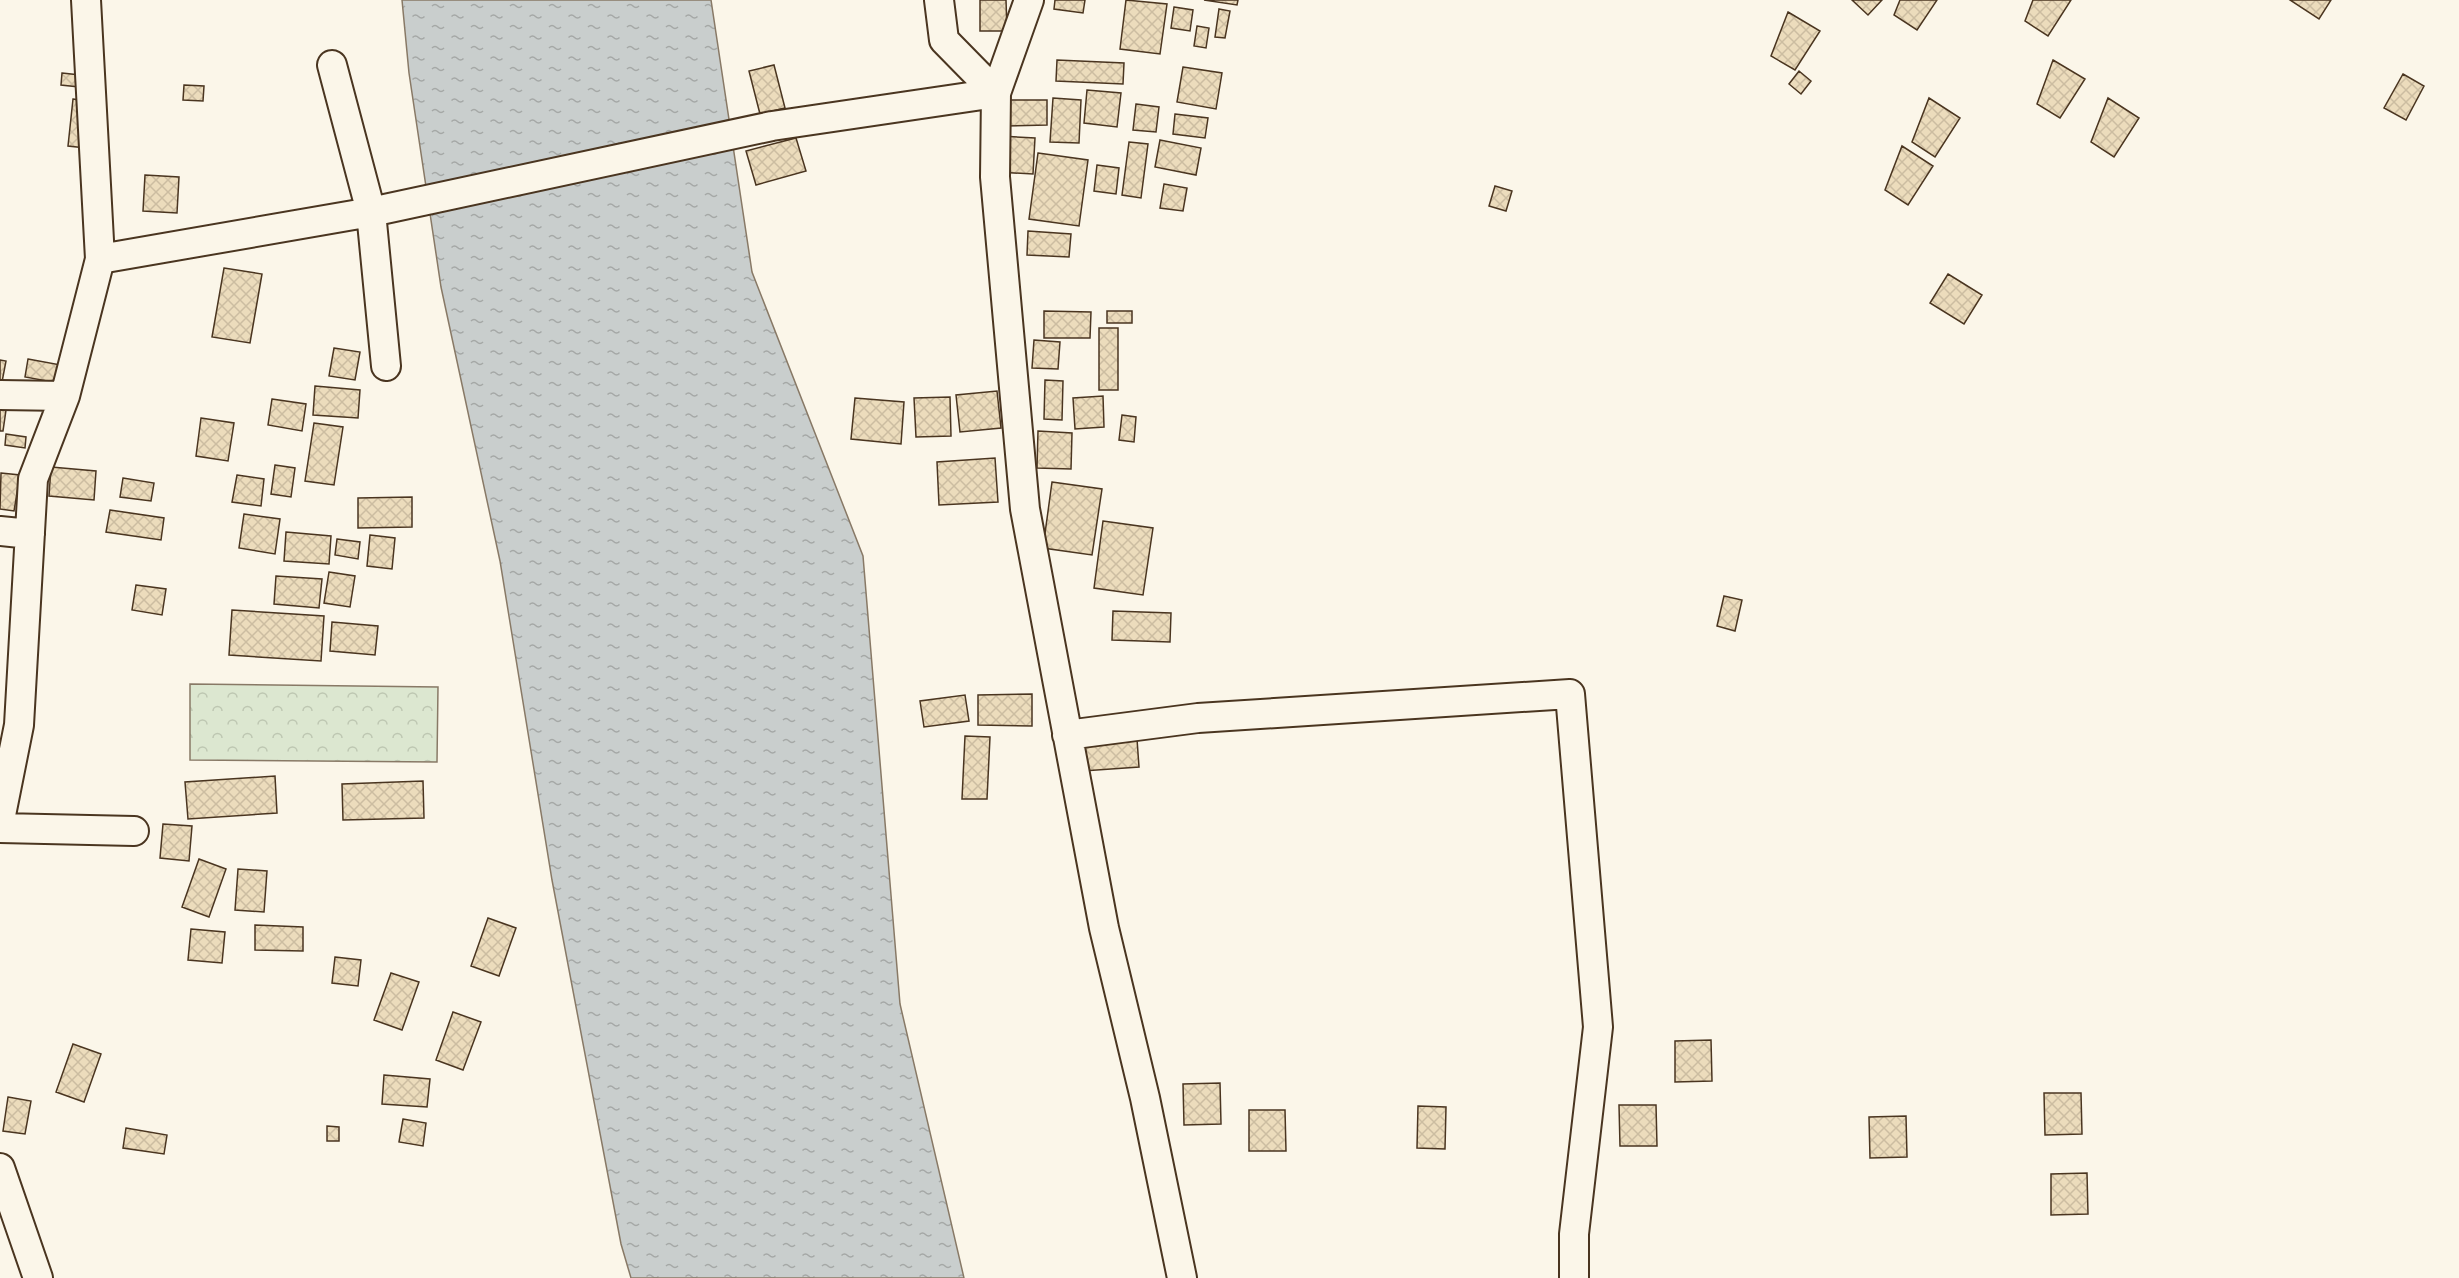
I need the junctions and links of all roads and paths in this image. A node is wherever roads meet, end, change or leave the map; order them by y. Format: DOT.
graph roads {
  1 [pos="86,0"];
  2 [pos="939,0"];
  3 [pos="1029,0"];
  4 [pos="332,65"];
  5 [pos="996,93"];
  6 [pos="371,212"];
  7 [pos="100,259"];
  8 [pos="386,366"];
  9 [pos="0,395"];
  10 [pos="65,396"];
  11 [pos="0,531"];
  12 [pos="30,534"];
  13 [pos="1067,735"];
  14 [pos="0,820"];
  15 [pos="0,828"];
  16 [pos="134,831"];
  17 [pos="0,1168"];
  18 [pos="38,1278"];
  19 [pos="1182,1278"];
  20 [pos="1574,1278"];
  1 -- 7 [label="street"];
  2 -- 5 [label="street"];
  3 -- 5 [label="street"];
  4 -- 6 [label="street"];
  5 -- 6 [label="street"];
  5 -- 13 [label="street"];
  6 -- 7 [label="street"];
  6 -- 8 [label="street"];
  7 -- 10 [label="street"];
  9 -- 10 [label="street"];
  10 -- 12 [label="street"];
  11 -- 12 [label="street"];
  12 -- 14 [label="street"];
  13 -- 19 [label="street"];
  13 -- 20 [label="street"];
  15 -- 16 [label="street"];
  17 -- 18 [label="street"];
}
